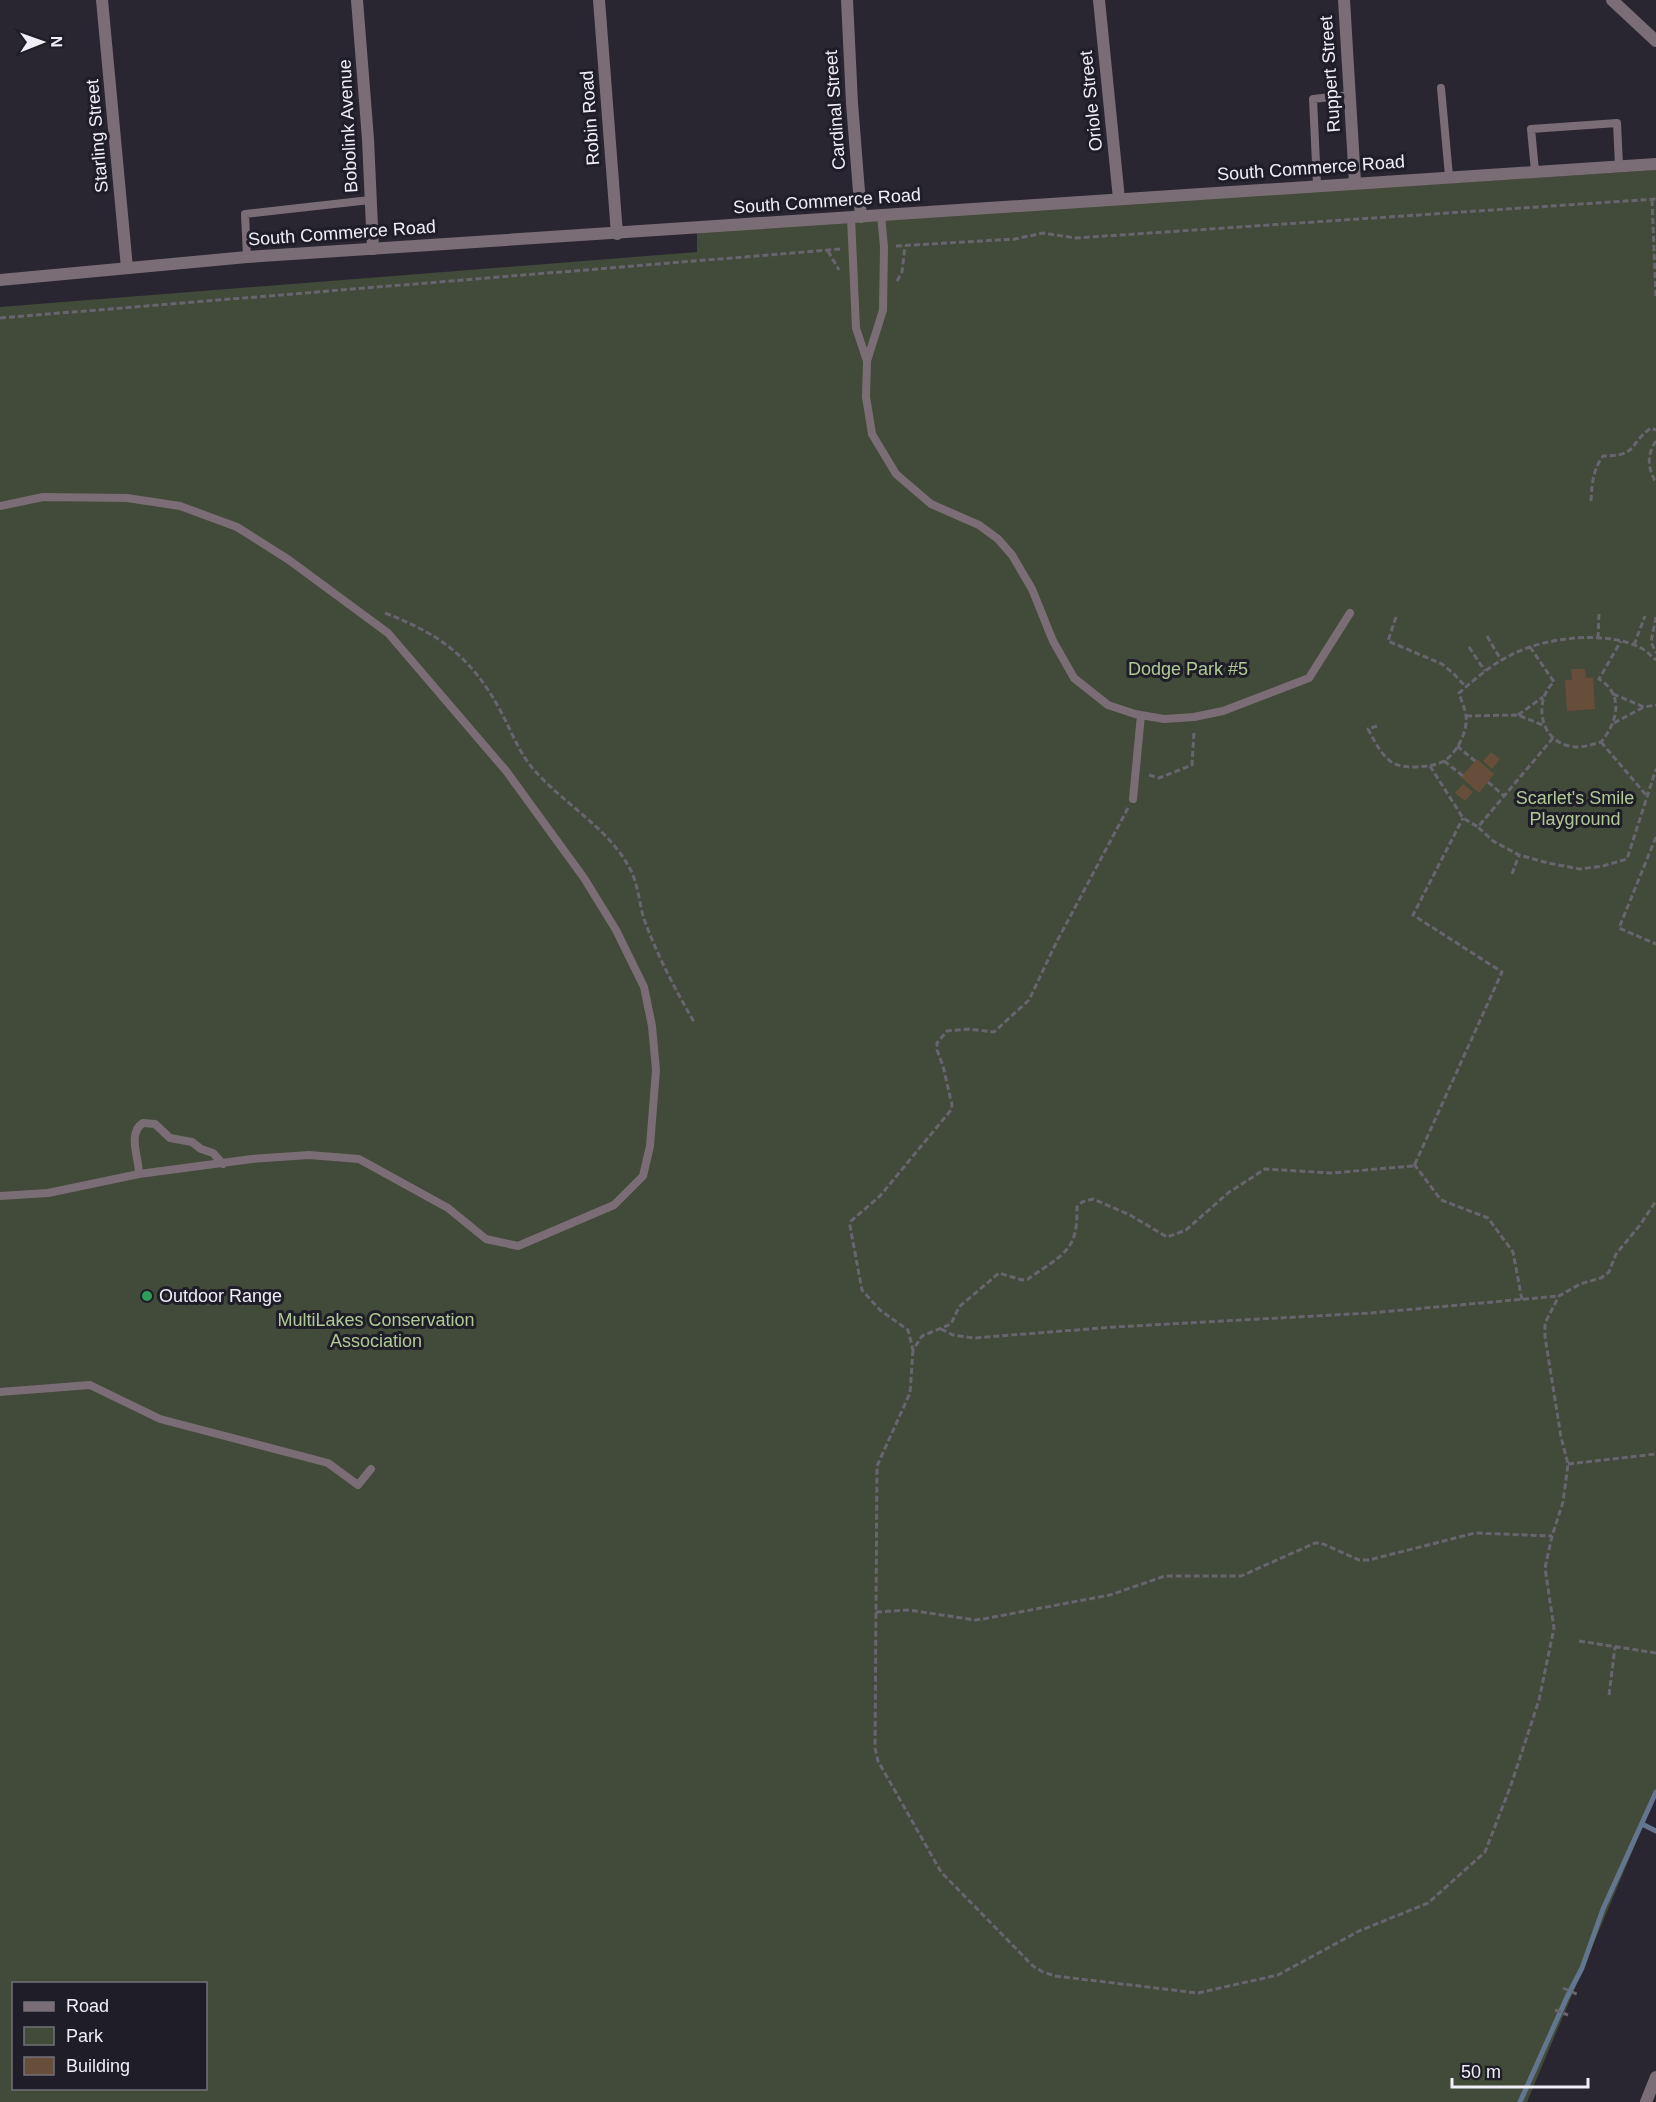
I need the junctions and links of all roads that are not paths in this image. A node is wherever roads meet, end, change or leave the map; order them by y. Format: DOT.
graph roads {
  1 [pos="102,0"];
  2 [pos="357,0"];
  3 [pos="599,0"];
  4 [pos="847,0"];
  5 [pos="1099,0"];
  6 [pos="1344,0"];
  7 [pos="1612,0"];
  8 [pos="1656,41"];
  9 [pos="1441,88"];
  10 [pos="1350,95"];
  11 [pos="1656,164"];
  12 [pos="1618,166"];
  13 [pos="1535,171"];
  14 [pos="1449,176"];
  15 [pos="1355,182"];
  16 [pos="1317,185"];
  17 [pos="1119,199"];
  18 [pos="370,200"];
  19 [pos="881,215"];
  20 [pos="856,217"];
  21 [pos="617,234"];
  22 [pos="373,249"];
  23 [pos="247,257"];
  24 [pos="128,268"];
  25 [pos="0,280"];
  26 [pos="867,361"];
  27 [pos="0,506"];
  28 [pos="1350,613"];
  29 [pos="1141,715"];
  30 [pos="1133,799"];
  31 [pos="223,1164"];
  32 [pos="139,1174"];
  33 [pos="0,1196"];
  34 [pos="0,1392"];
  35 [pos="371,1469"];
  36 [pos="1656,2077"];
  37 [pos="1646,2102"];
  1 -- 24 [label="street, Starling Street"];
  2 -- 18 [label="street, Bobolink Avenue"];
  3 -- 21 [label="street, Robin Road"];
  4 -- 20 [label="street, Cardinal Street"];
  5 -- 17 [label="street, Oriole Street"];
  6 -- 10 [label="street, Ruppert Street"];
  7 -- 8 [label="street"];
  9 -- 14 [label="lane"];
  10 -- 15 [label="street, Ruppert Street"];
  10 -- 16 [label="lane"];
  11 -- 12 [label="street, South Commerce Road"];
  12 -- 13 [label="street, South Commerce Road"];
  12 -- 13 [label="lane"];
  13 -- 14 [label="street, South Commerce Road"];
  14 -- 15 [label="street, South Commerce Road"];
  15 -- 16 [label="street, South Commerce Road"];
  16 -- 17 [label="street, South Commerce Road"];
  17 -- 19 [label="street, South Commerce Road"];
  18 -- 22 [label="street, Bobolink Avenue"];
  18 -- 23 [label="lane"];
  19 -- 20 [label="street, South Commerce Road"];
  19 -- 26 [label="lane"];
  20 -- 21 [label="street, South Commerce Road"];
  20 -- 26 [label="lane"];
  21 -- 22 [label="street, South Commerce Road"];
  22 -- 23 [label="street, South Commerce Road"];
  23 -- 24 [label="street, South Commerce Road"];
  24 -- 25 [label="street, South Commerce Road"];
  26 -- 29 [label="lane"];
  27 -- 31 [label="lane"];
  28 -- 29 [label="lane"];
  29 -- 30 [label="lane"];
  31 -- 32 [label="lane"];
  31 -- 32 [label="lane"];
  32 -- 33 [label="lane"];
  34 -- 35 [label="lane"];
  36 -- 37 [label="street"];
}
